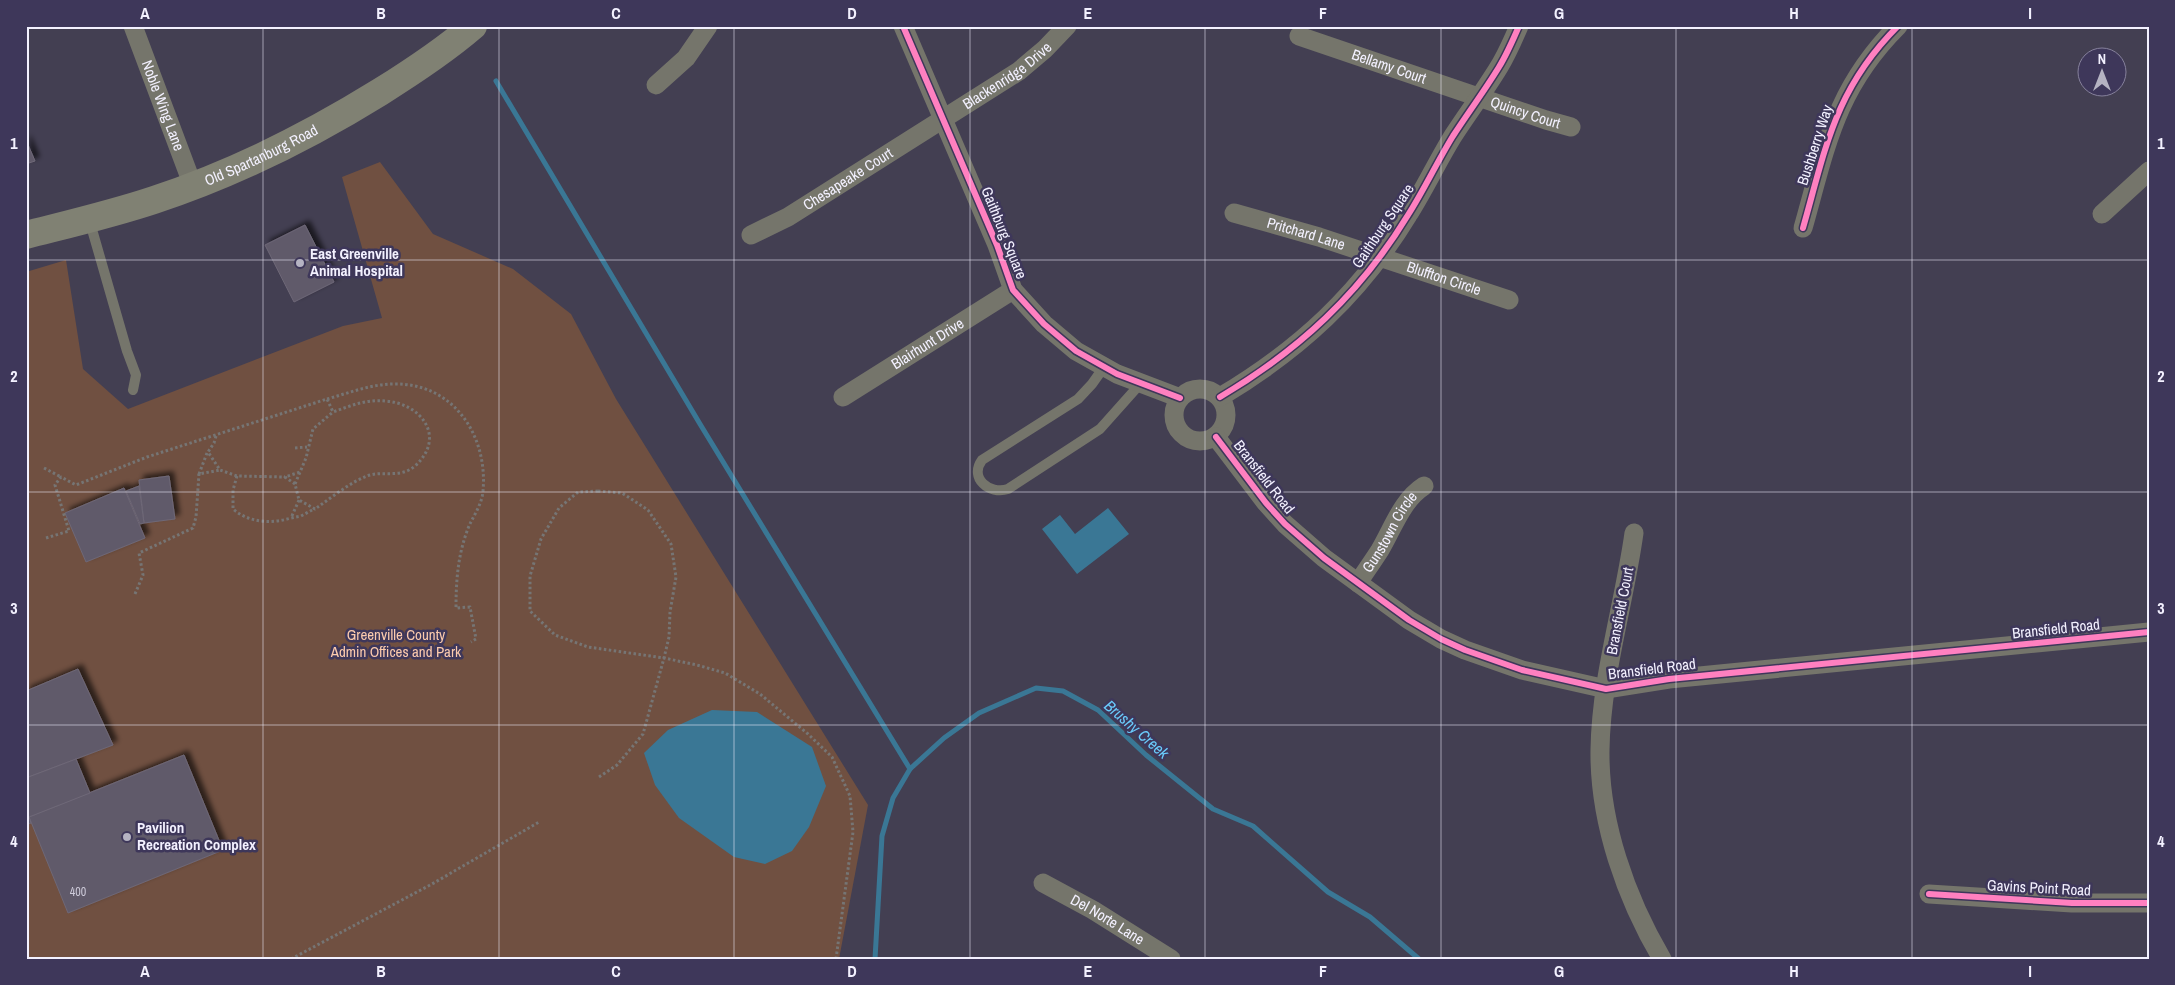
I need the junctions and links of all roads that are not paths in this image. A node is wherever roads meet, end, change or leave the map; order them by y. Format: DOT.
graph roads {
  1 [pos="133,26"];
  2 [pos="473,26"];
  3 [pos="708,26"];
  4 [pos="903,26"];
  5 [pos="1067,26"];
  6 [pos="1520,26"];
  7 [pos="1898,26"];
  8 [pos="1299,36"];
  9 [pos="656,86"];
  10 [pos="1479,97"];
  11 [pos="944,119"];
  12 [pos="1571,127"];
  13 [pos="2149,171"];
  14 [pos="192,186"];
  15 [pos="1234,212"];
  16 [pos="2102,214"];
  17 [pos="89,219"];
  18 [pos="1803,228"];
  19 [pos="26,235"];
  20 [pos="751,235"];
  21 [pos="1379,257"];
  22 [pos="1013,290"];
  23 [pos="1509,300"];
  24 [pos="1104,367"];
  25 [pos="1142,384"];
  26 [pos="133,390"];
  27 [pos="843,397"];
  28 [pos="1220,397"];
  29 [pos="1180,398"];
  30 [pos="1216,436"];
  31 [pos="1424,486"];
  32 [pos="1634,533"];
  33 [pos="1358,583"];
  34 [pos="2149,632"];
  35 [pos="1606,689"];
  36 [pos="1043,883"];
  37 [pos="1929,894"];
  38 [pos="2149,903"];
  39 [pos="1170,959"];
  40 [pos="1662,959"];
  1 -- 14 [label="street, Noble Wing Lane"];
  2 -- 14 [label="main road, Old Spartanburg Road"];
  3 -- 9 [label="street"];
  4 -- 11 [label="street, Gaithburg Square"];
  5 -- 11 [label="street, Blackenridge Drive"];
  6 -- 10 [label="street, Gaithburg Square"];
  7 -- 18 [label="street, Bushberry Way"];
  8 -- 10 [label="street, Bellamy Court"];
  10 -- 12 [label="street, Quincy Court"];
  10 -- 21 [label="street, Gaithburg Square"];
  11 -- 20 [label="street, Chesapeake Court"];
  11 -- 22 [label="street, Gaithburg Square"];
  13 -- 16 [label="street"];
  14 -- 17 [label="main road, Old Spartanburg Road"];
  15 -- 21 [label="street, Pritchard Lane"];
  17 -- 19 [label="main road, Old Spartanburg Road"];
  17 -- 26 [label="lane"];
  21 -- 23 [label="street, Bluffton Circle"];
  21 -- 28 [label="street, Gaithburg Square"];
  22 -- 24 [label="street, Gaithburg Square"];
  22 -- 27 [label="street, Blairhunt Drive"];
  24 -- 25 [label="street, Gaithburg Square"];
  24 -- 25 [label="lane"];
  25 -- 29 [label="street, Gaithburg Square"];
  28 -- 29 [label="street"];
  28 -- 30 [label="street"];
  29 -- 30 [label="street"];
  30 -- 33 [label="street, Bransfield Road"];
  31 -- 33 [label="street, Gunstown Circle"];
  32 -- 35 [label="street, Bransfield Court"];
  33 -- 35 [label="street, Bransfield Road"];
  34 -- 35 [label="street, Bransfield Road"];
  35 -- 40 [label="street, Bransfield Road"];
  36 -- 39 [label="street, Del Norte Lane"];
  37 -- 38 [label="street, Gavins Point Road"];
}
